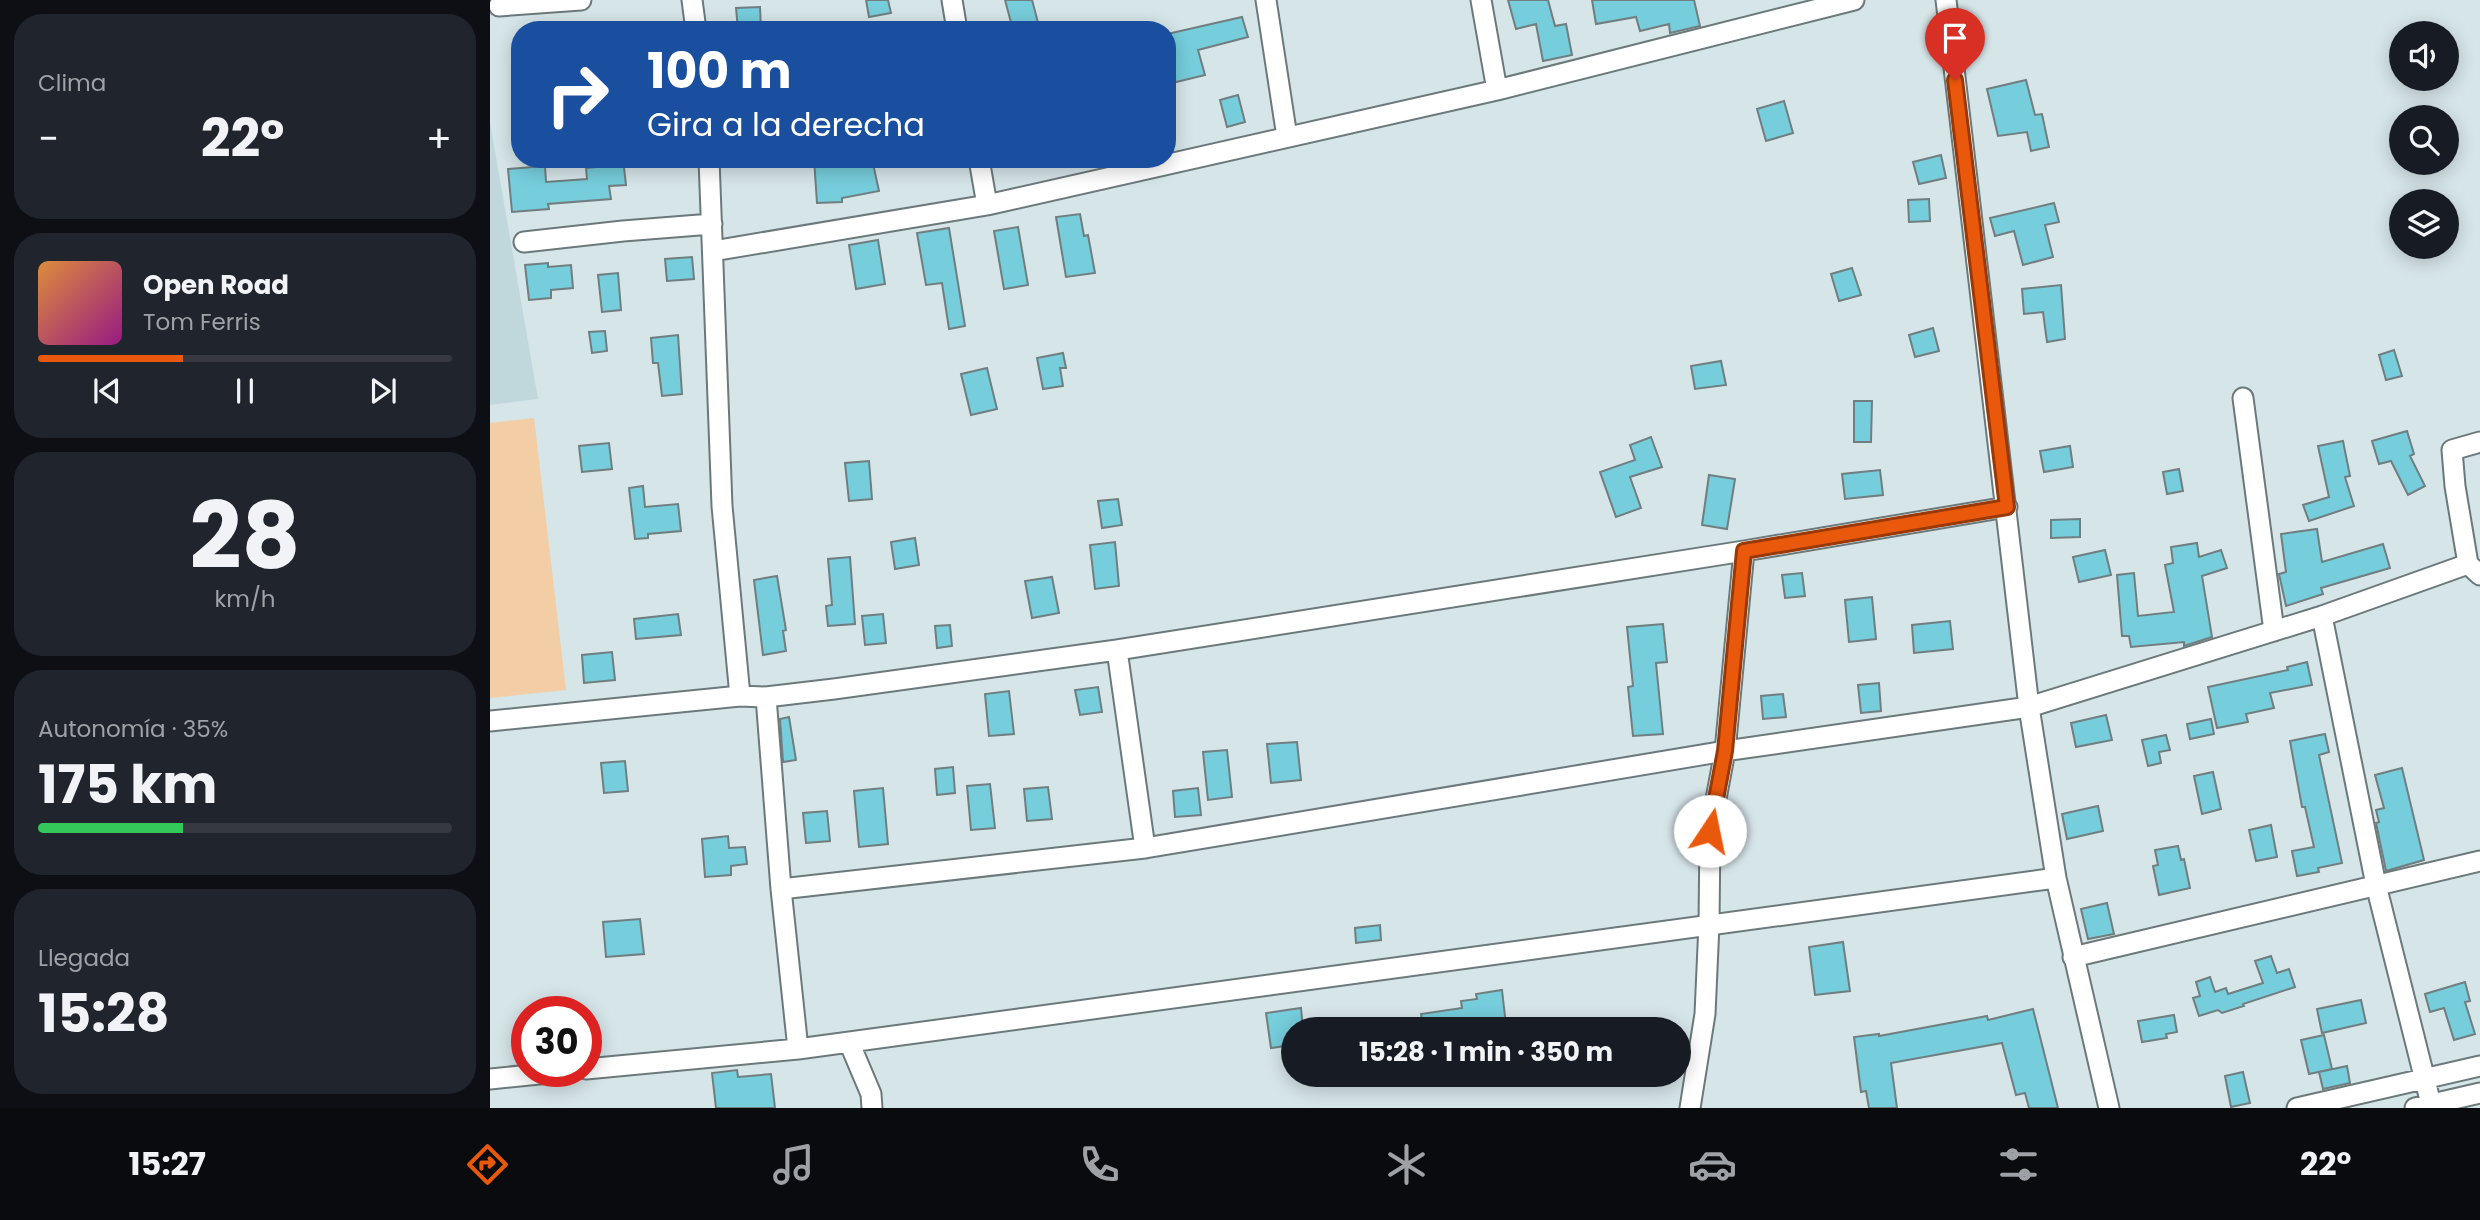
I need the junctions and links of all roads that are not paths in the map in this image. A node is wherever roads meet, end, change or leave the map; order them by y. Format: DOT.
graph roads {
  1 [pos="581,0"];
  2 [pos="692,0"];
  3 [pos="952,0"];
  4 [pos="1266,0"];
  5 [pos="1481,0"];
  6 [pos="1854,0"];
  7 [pos="1946,0"];
  8 [pos="499,6"];
  9 [pos="1799,7"];
  10 [pos="695,21"];
  11 [pos="956,21"];
  12 [pos="1497,90"];
  13 [pos="1286,137"];
  14 [pos="1176,162"];
  15 [pos="709,168"];
  16 [pos="981,168"];
  17 [pos="1150,168"];
  18 [pos="987,205"];
  19 [pos="712,224"];
  20 [pos="524,242"];
  21 [pos="713,251"];
  22 [pos="2243,398"];
  23 [pos="2480,442"];
  24 [pos="2007,507"];
  25 [pos="1744,551"];
  26 [pos="2474,569"];
  27 [pos="2322,616"];
  28 [pos="2274,631"];
  29 [pos="1116,650"];
  30 [pos="740,696"];
  31 [pos="766,697"];
  32 [pos="2029,707"];
  33 [pos="490,721"];
  34 [pos="1725,751"];
  35 [pos="1145,848"];
  36 [pos="2480,861"];
  37 [pos="2056,878"];
  38 [pos="2376,885"];
  39 [pos="781,889"];
  40 [pos="1709,924"];
  41 [pos="2073,957"];
  42 [pos="849,1042"];
  43 [pos="798,1049"];
  44 [pos="2480,1066"];
  45 [pos="602,1067"];
  46 [pos="511,1077"];
  47 [pos="490,1079"];
  48 [pos="2424,1079"];
  49 [pos="2480,1093"];
  50 [pos="2426,1107"];
  51 [pos="872,1108"];
  52 [pos="1690,1108"];
  53 [pos="2109,1108"];
  54 [pos="2297,1108"];
  1 -- 8 [label="street"];
  2 -- 10 [label="street"];
  3 -- 11 [label="street"];
  4 -- 13 [label="street"];
  5 -- 12 [label="street"];
  6 -- 9 [label="street"];
  7 -- 24 [label="street"];
  9 -- 12 [label="street"];
  12 -- 13 [label="street"];
  13 -- 14 [label="street"];
  15 -- 19 [label="street"];
  16 -- 18 [label="street"];
  17 -- 18 [label="street"];
  18 -- 21 [label="street"];
  19 -- 20 [label="street"];
  19 -- 21 [label="street"];
  21 -- 30 [label="street"];
  22 -- 28 [label="street"];
  23 -- 26 [label="street"];
  24 -- 25 [label="street"];
  24 -- 32 [label="street"];
  25 -- 29 [label="street"];
  25 -- 34 [label="street"];
  26 -- 27 [label="street"];
  27 -- 28 [label="street"];
  27 -- 38 [label="street"];
  28 -- 32 [label="street"];
  29 -- 31 [label="street"];
  29 -- 35 [label="street"];
  30 -- 31 [label="street"];
  30 -- 33 [label="street"];
  31 -- 39 [label="street"];
  32 -- 34 [label="street"];
  32 -- 37 [label="street"];
  34 -- 35 [label="street"];
  34 -- 40 [label="street"];
  35 -- 39 [label="street"];
  36 -- 38 [label="street"];
  37 -- 40 [label="street"];
  37 -- 41 [label="street"];
  38 -- 41 [label="street"];
  38 -- 48 [label="street"];
  39 -- 43 [label="street"];
  40 -- 42 [label="street"];
  40 -- 52 [label="street"];
  41 -- 53 [label="street"];
  42 -- 43 [label="street"];
  42 -- 51 [label="street"];
  43 -- 45 [label="street"];
  44 -- 48 [label="street"];
  46 -- 47 [label="street"];
  48 -- 50 [label="street"];
  48 -- 54 [label="street"];
  49 -- 50 [label="street"];
}
